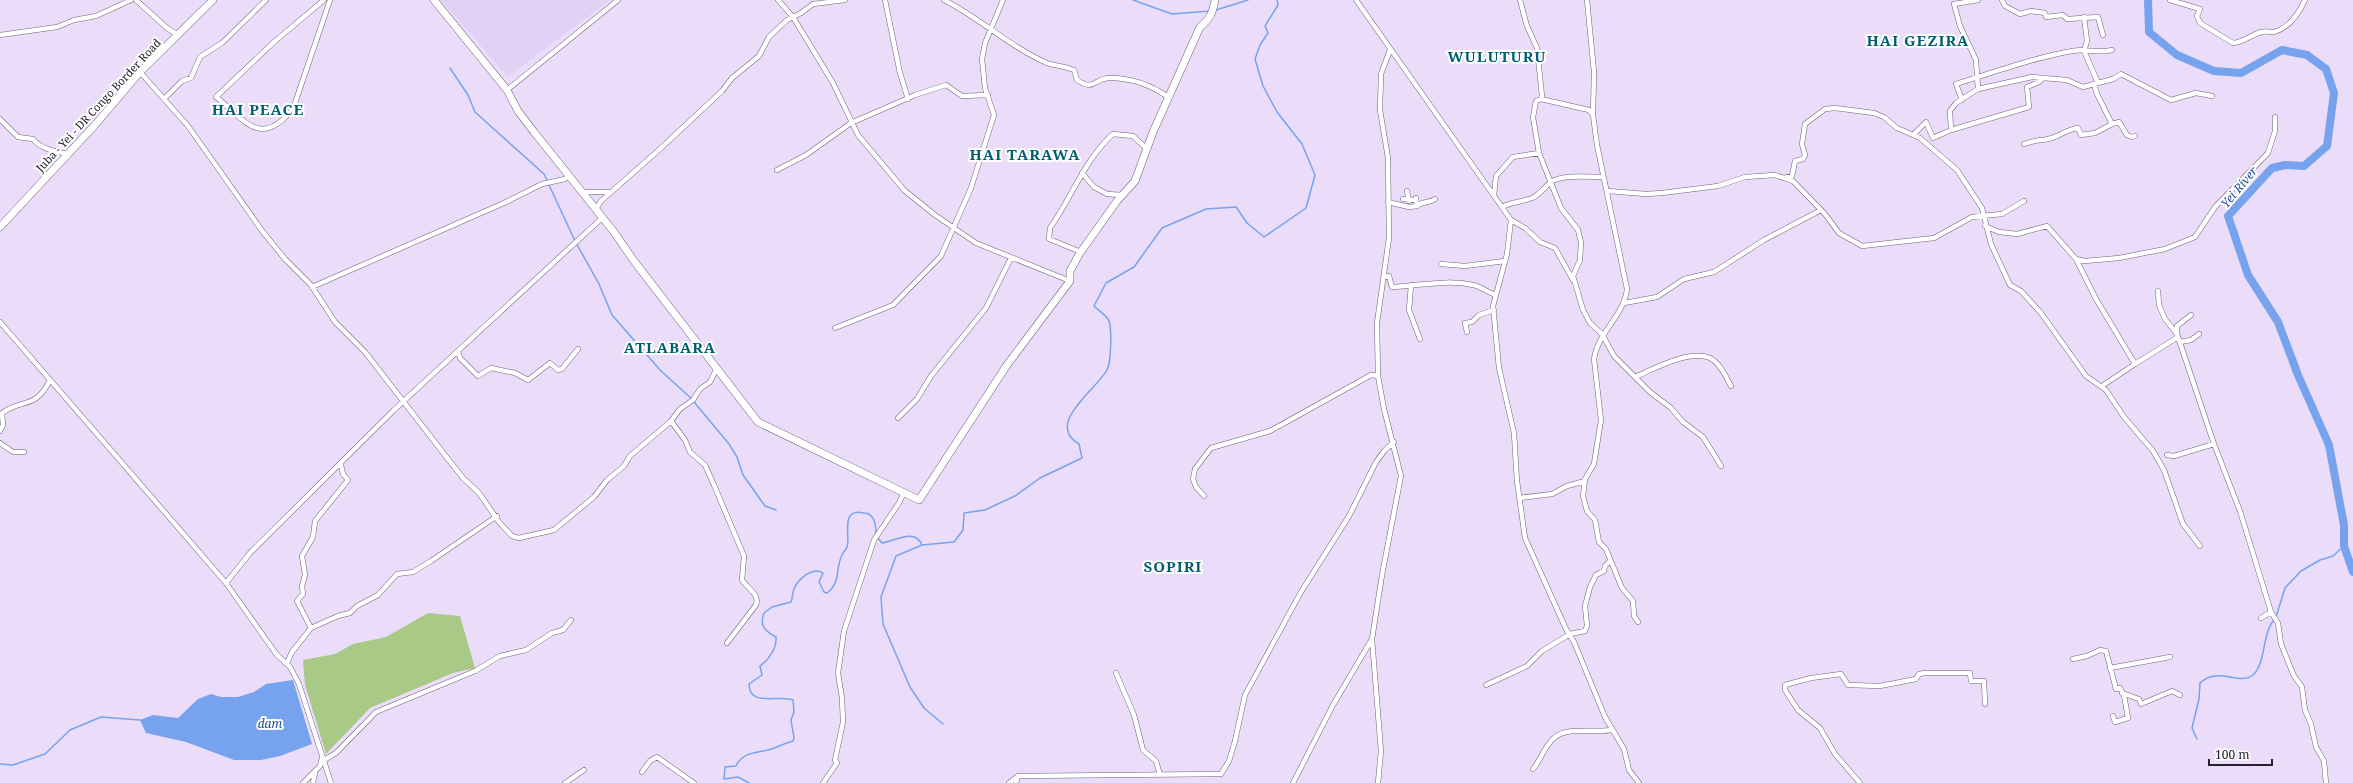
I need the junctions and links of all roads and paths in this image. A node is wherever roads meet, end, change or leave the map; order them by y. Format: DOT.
graph roads {
  1 [pos="131,0"];
  2 [pos="136,0"];
  3 [pos="213,0"];
  4 [pos="266,0"];
  5 [pos="324,0"];
  6 [pos="330,0"];
  7 [pos="434,0"];
  8 [pos="618,0"];
  9 [pos="778,0"];
  10 [pos="845,0"];
  11 [pos="885,0"];
  12 [pos="944,0"];
  13 [pos="1003,0"];
  14 [pos="1215,0"];
  15 [pos="1356,0"];
  16 [pos="1520,0"];
  17 [pos="1587,0"];
  18 [pos="1978,0"];
  19 [pos="2002,0"];
  20 [pos="2170,0"];
  21 [pos="2305,0"];
  22 [pos="793,17"];
  23 [pos="2084,17"];
  24 [pos="991,28"];
  25 [pos="0,35"];
  26 [pos="178,35"];
  27 [pos="2103,35"];
  28 [pos="1390,50"];
  29 [pos="2084,50"];
  30 [pos="2112,50"];
  31 [pos="140,72"];
  32 [pos="1977,77"];
  33 [pos="2043,78"];
  34 [pos="1979,83"];
  35 [pos="2096,83"];
  36 [pos="1987,88"];
  37 [pos="1978,89"];
  38 [pos="507,90"];
  39 [pos="988,95"];
  40 [pos="2212,96"];
  41 [pos="1168,97"];
  42 [pos="908,99"];
  43 [pos="1541,99"];
  44 [pos="164,100"];
  45 [pos="1962,100"];
  46 [pos="1593,115"];
  47 [pos="2275,117"];
  48 [pos="0,119"];
  49 [pos="851,123"];
  50 [pos="2112,124"];
  51 [pos="1951,130"];
  52 [pos="1914,134"];
  53 [pos="2135,136"];
  54 [pos="2024,144"];
  55 [pos="1147,149"];
  56 [pos="1539,153"];
  57 [pos="68,154"];
  58 [pos="777,170"];
  59 [pos="1082,173"];
  60 [pos="569,175"];
  61 [pos="1604,177"];
  62 [pos="1784,178"];
  63 [pos="1551,182"];
  64 [pos="612,191"];
  65 [pos="1407,191"];
  66 [pos="1608,191"];
  67 [pos="581,192"];
  68 [pos="1494,194"];
  69 [pos="1123,195"];
  70 [pos="1403,199"];
  71 [pos="1435,199"];
  72 [pos="1409,201"];
  73 [pos="2024,201"];
  74 [pos="1388,202"];
  75 [pos="1417,206"];
  76 [pos="1502,207"];
  77 [pos="596,209"];
  78 [pos="1821,210"];
  79 [pos="1984,215"];
  80 [pos="602,218"];
  81 [pos="1511,220"];
  82 [pos="1985,226"];
  83 [pos="0,227"];
  84 [pos="955,229"];
  85 [pos="1081,252"];
  86 [pos="1011,258"];
  87 [pos="1505,261"];
  88 [pos="2077,261"];
  89 [pos="1441,264"];
  90 [pos="1384,277"];
  91 [pos="1070,281"];
  92 [pos="1574,281"];
  93 [pos="1411,285"];
  94 [pos="312,287"];
  95 [pos="2158,291"];
  96 [pos="1496,295"];
  97 [pos="1624,303"];
  98 [pos="1494,310"];
  99 [pos="2191,315"];
  100 [pos="0,322"];
  101 [pos="834,328"];
  102 [pos="1467,332"];
  103 [pos="1602,334"];
  104 [pos="2199,334"];
  105 [pos="2178,336"];
  106 [pos="1420,339"];
  107 [pos="2180,342"];
  108 [pos="578,349"];
  109 [pos="458,351"];
  110 [pos="2135,364"];
  111 [pos="718,371"];
  112 [pos="1378,376"];
  113 [pos="1635,377"];
  114 [pos="50,380"];
  115 [pos="1731,386"];
  116 [pos="2102,386"];
  117 [pos="405,402"];
  118 [pos="1,414"];
  119 [pos="898,418"];
  120 [pos="671,421"];
  121 [pos="0,432"];
  122 [pos="0,442"];
  123 [pos="1394,442"];
  124 [pos="2214,444"];
  125 [pos="24,452"];
  126 [pos="2167,455"];
  127 [pos="341,465"];
  128 [pos="1721,466"];
  129 [pos="1585,481"];
  130 [pos="904,492"];
  131 [pos="1204,496"];
  132 [pos="1519,498"];
  133 [pos="497,516"];
  134 [pos="2200,546"];
  135 [pos="1610,561"];
  136 [pos="226,583"];
  137 [pos="2271,612"];
  138 [pos="2261,618"];
  139 [pos="571,620"];
  140 [pos="1638,622"];
  141 [pos="311,628"];
  142 [pos="1570,634"];
  143 [pos="1372,639"];
  144 [pos="727,643"];
  145 [pos="2170,657"];
  146 [pos="2073,659"];
  147 [pos="287,663"];
  148 [pos="2110,668"];
  149 [pos="1116,673"];
  150 [pos="1486,685"];
  151 [pos="2122,693"];
  152 [pos="2180,695"];
  153 [pos="1985,704"];
  154 [pos="2113,716"];
  155 [pos="1612,730"];
  156 [pos="323,758"];
  157 [pos="1533,769"];
  158 [pos="584,770"];
  159 [pos="315,772"];
  160 [pos="642,772"];
  161 [pos="1160,775"];
  162 [pos="1018,776"];
  163 [pos="304,783"];
  164 [pos="313,783"];
  165 [pos="331,783"];
  166 [pos="565,783"];
  167 [pos="694,783"];
  168 [pos="824,783"];
  169 [pos="1009,783"];
  170 [pos="1016,783"];
  171 [pos="1293,783"];
  172 [pos="1378,783"];
  173 [pos="1639,783"];
  174 [pos="1860,783"];
  175 [pos="2326,783"];
  1 -- 25 [label="street"];
  2 -- 26 [label="street"];
  3 -- 26 [label="street, Juba - Yei - DR Congo Border Road"];
  4 -- 44 [label="street"];
  5 -- 6 [label="street"];
  7 -- 38 [label="street"];
  8 -- 38 [label="street"];
  9 -- 22 [label="street"];
  10 -- 22 [label="street"];
  11 -- 42 [label="street"];
  12 -- 24 [label="street"];
  13 -- 24 [label="street"];
  14 -- 41 [label="street"];
  15 -- 28 [label="street"];
  16 -- 43 [label="street"];
  17 -- 46 [label="street"];
  18 -- 32 [label="street"];
  19 -- 23 [label="street"];
  20 -- 21 [label="street"];
  22 -- 49 [label="street"];
  22 -- 64 [label="street"];
  23 -- 27 [label="street"];
  23 -- 29 [label="street"];
  24 -- 39 [label="street"];
  24 -- 41 [label="street"];
  26 -- 31 [label="street, Juba - Yei - DR Congo Border Road"];
  28 -- 68 [label="street"];
  28 -- 74 [label="street"];
  29 -- 30 [label="street"];
  29 -- 32 [label="street"];
  29 -- 35 [label="street"];
  31 -- 44 [label="street"];
  31 -- 57 [label="street, Juba - Yei - DR Congo Border Road"];
  32 -- 34 [label="street"];
  32 -- 45 [label="street"];
  33 -- 35 [label="street"];
  33 -- 36 [label="street"];
  33 -- 51 [label="street"];
  34 -- 36 [label="street"];
  34 -- 37 [label="street"];
  35 -- 40 [label="street"];
  35 -- 50 [label="street"];
  36 -- 37 [label="street"];
  37 -- 45 [label="street"];
  38 -- 60 [label="street"];
  39 -- 42 [label="street"];
  39 -- 84 [label="street"];
  41 -- 55 [label="street"];
  42 -- 49 [label="street"];
  43 -- 46 [label="street"];
  43 -- 56 [label="street"];
  44 -- 94 [label="street"];
  45 -- 51 [label="street"];
  46 -- 61 [label="street"];
  47 -- 88 [label="street"];
  48 -- 57 [label="street"];
  49 -- 58 [label="street"];
  49 -- 84 [label="street"];
  50 -- 53 [label="street"];
  50 -- 54 [label="street"];
  51 -- 52 [label="street"];
  52 -- 62 [label="street"];
  52 -- 79 [label="street"];
  55 -- 59 [label="street"];
  55 -- 69 [label="street"];
  56 -- 63 [label="street"];
  56 -- 68 [label="street"];
  57 -- 83 [label="street, Juba - Yei - DR Congo Border Road"];
  59 -- 69 [label="street"];
  59 -- 85 [label="street"];
  60 -- 67 [label="street"];
  60 -- 94 [label="street"];
  61 -- 63 [label="street"];
  61 -- 66 [label="street"];
  62 -- 66 [label="street"];
  62 -- 78 [label="street"];
  63 -- 76 [label="street"];
  63 -- 92 [label="street"];
  64 -- 67 [label="street"];
  64 -- 77 [label="street"];
  65 -- 72 [label="street"];
  66 -- 97 [label="street"];
  67 -- 77 [label="street"];
  68 -- 76 [label="street"];
  69 -- 85 [label="street"];
  70 -- 72 [label="street"];
  71 -- 75 [label="street"];
  72 -- 75 [label="street"];
  73 -- 79 [label="street"];
  74 -- 75 [label="street"];
  74 -- 90 [label="street"];
  76 -- 81 [label="street"];
  77 -- 80 [label="street"];
  78 -- 79 [label="street"];
  78 -- 97 [label="street"];
  79 -- 82 [label="street"];
  80 -- 109 [label="street"];
  80 -- 111 [label="street"];
  81 -- 87 [label="street"];
  81 -- 92 [label="street"];
  82 -- 88 [label="street"];
  82 -- 116 [label="street"];
  84 -- 86 [label="street"];
  84 -- 101 [label="street"];
  85 -- 91 [label="street"];
  86 -- 91 [label="street"];
  86 -- 119 [label="street"];
  87 -- 89 [label="street"];
  87 -- 96 [label="street"];
  88 -- 110 [label="street"];
  90 -- 93 [label="street"];
  90 -- 112 [label="street"];
  91 -- 130 [label="street"];
  92 -- 103 [label="street"];
  93 -- 96 [label="street"];
  93 -- 106 [label="street"];
  94 -- 117 [label="street"];
  95 -- 105 [label="street"];
  96 -- 98 [label="street"];
  97 -- 103 [label="street"];
  98 -- 102 [label="street"];
  98 -- 132 [label="street"];
  99 -- 105 [label="street"];
  100 -- 114 [label="street"];
  103 -- 113 [label="street"];
  103 -- 129 [label="street"];
  104 -- 107 [label="street"];
  105 -- 107 [label="street"];
  105 -- 110 [label="street"];
  107 -- 124 [label="street"];
  108 -- 109 [label="street"];
  109 -- 117 [label="street"];
  110 -- 116 [label="street"];
  111 -- 120 [label="street"];
  111 -- 130 [label="street"];
  112 -- 123 [label="street"];
  112 -- 131 [label="street"];
  113 -- 115 [label="street"];
  113 -- 128 [label="street"];
  114 -- 118 [label="street"];
  114 -- 136 [label="street"];
  116 -- 134 [label="street"];
  117 -- 127 [label="street"];
  117 -- 133 [label="street"];
  118 -- 121 [label="street"];
  120 -- 133 [label="street"];
  120 -- 144 [label="street"];
  122 -- 125 [label="street"];
  123 -- 143 [label="street"];
  123 -- 161 [label="street"];
  124 -- 126 [label="street"];
  124 -- 137 [label="street"];
  127 -- 136 [label="street"];
  127 -- 141 [label="street"];
  129 -- 132 [label="street"];
  129 -- 135 [label="street"];
  130 -- 168 [label="street"];
  132 -- 142 [label="street"];
  133 -- 141 [label="street"];
  135 -- 140 [label="street"];
  135 -- 142 [label="street"];
  136 -- 147 [label="street"];
  137 -- 138 [label="street"];
  137 -- 175 [label="street"];
  139 -- 156 [label="street"];
  141 -- 147 [label="street"];
  142 -- 150 [label="street"];
  142 -- 155 [label="street"];
  143 -- 171 [label="street"];
  143 -- 172 [label="street"];
  145 -- 148 [label="street"];
  146 -- 148 [label="street"];
  147 -- 156 [label="street"];
  148 -- 151 [label="street"];
  149 -- 161 [label="street"];
  151 -- 152 [label="street"];
  151 -- 154 [label="street"];
  153 -- 174 [label="street"];
  155 -- 157 [label="street"];
  155 -- 173 [label="street"];
  156 -- 159 [label="street"];
  156 -- 165 [label="street"];
  158 -- 166 [label="street"];
  159 -- 163 [label="street"];
  159 -- 164 [label="street"];
  160 -- 167 [label="street"];
  161 -- 162 [label="street"];
  162 -- 169 [label="street"];
  162 -- 170 [label="street"];
}
